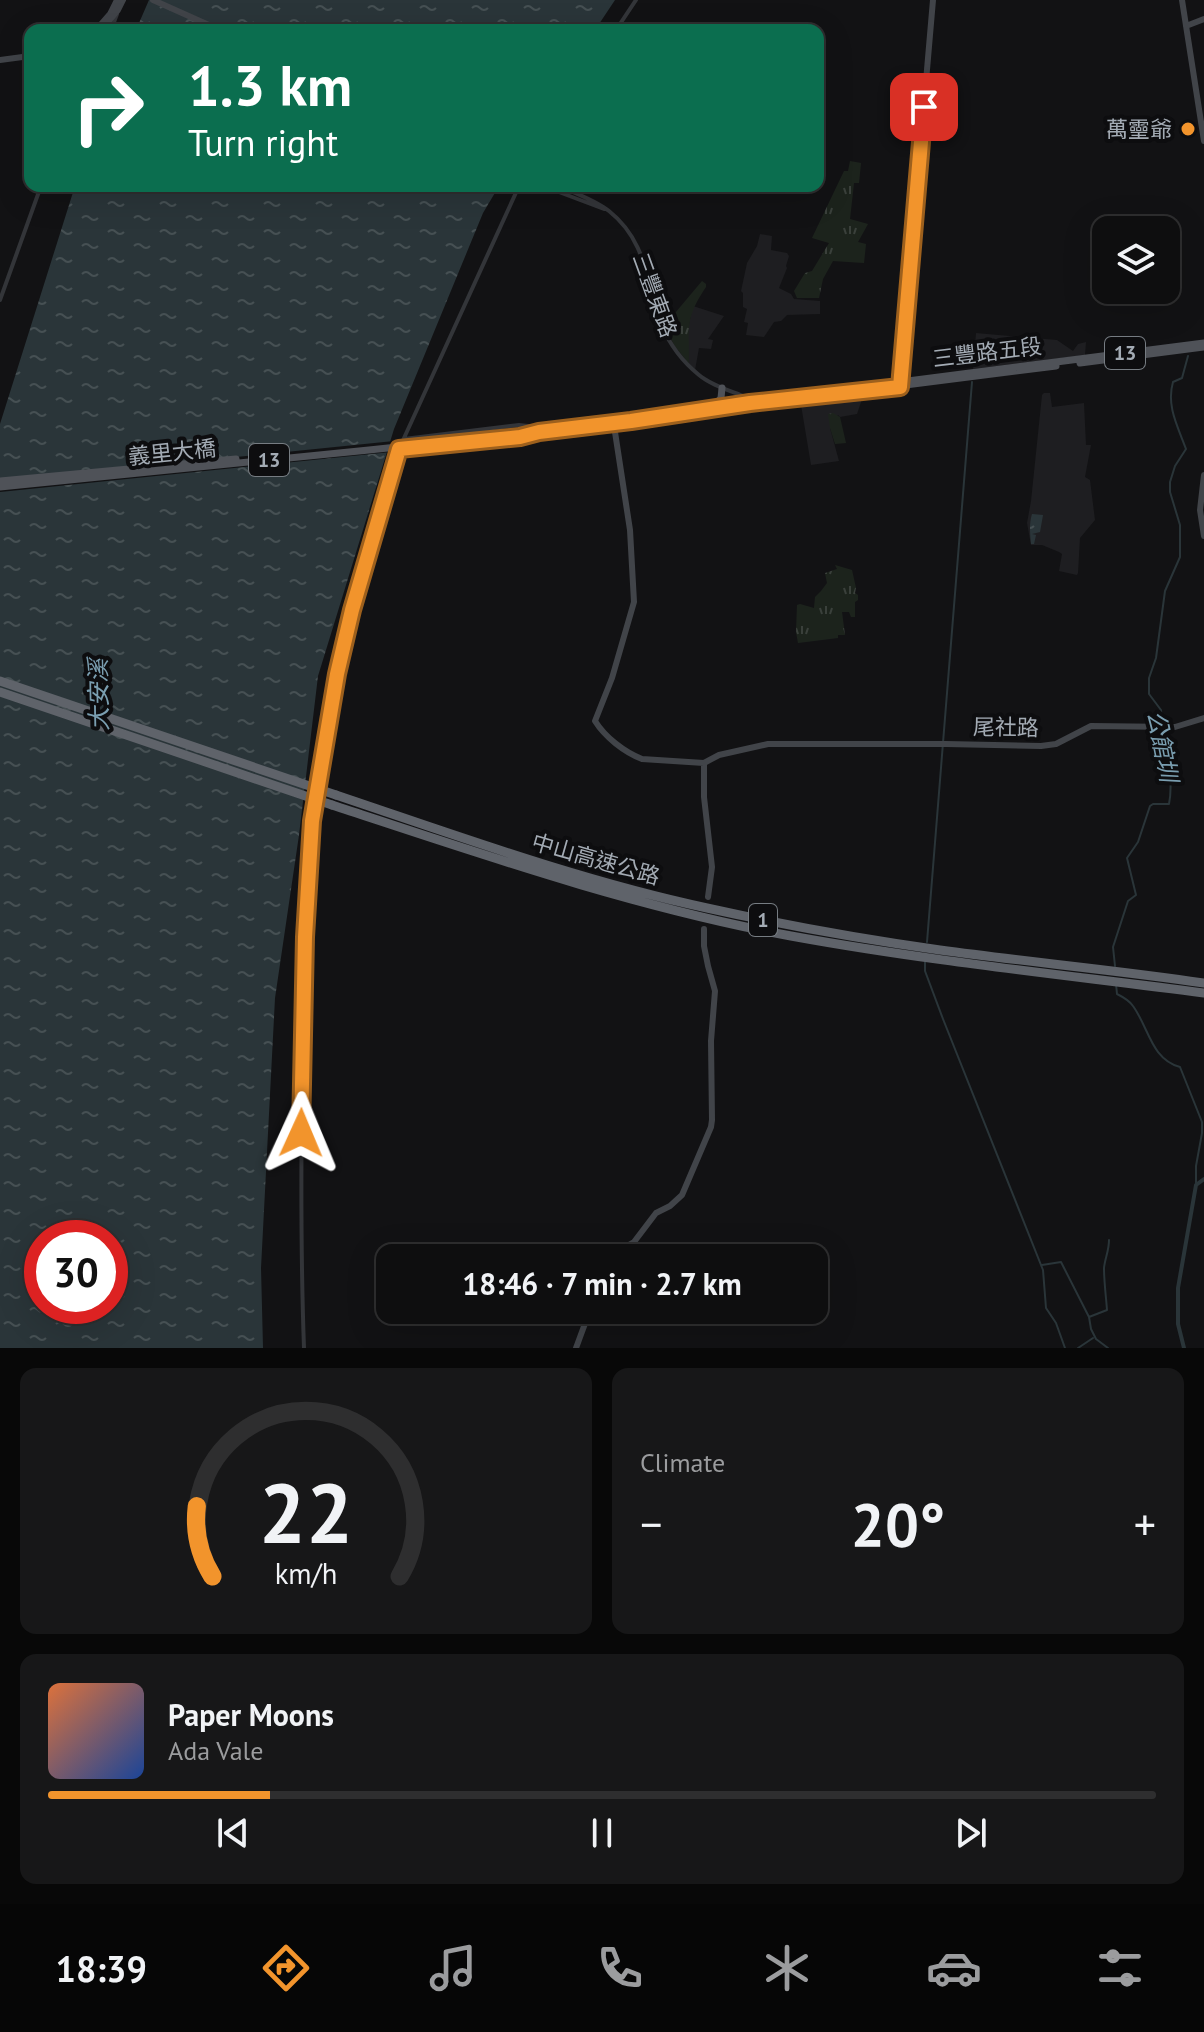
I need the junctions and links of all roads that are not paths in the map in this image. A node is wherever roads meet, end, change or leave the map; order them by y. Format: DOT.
graph roads {
  1 [pos="117,0"];
  2 [pos="123,0"];
  3 [pos="153,0"];
  4 [pos="636,0"];
  5 [pos="933,0"];
  6 [pos="1182,0"];
  7 [pos="118,10"];
  8 [pos="1204,19"];
  9 [pos="102,24"];
  10 [pos="104,24"];
  11 [pos="113,24"];
  12 [pos="207,24"];
  13 [pos="620,24"];
  14 [pos="1186,26"];
  15 [pos="24,55"];
  16 [pos="0,58"];
  17 [pos="1204,141"];
  18 [pos="39,192"];
  19 [pos="516,192"];
  20 [pos="558,192"];
  21 [pos="576,192"];
  22 [pos="607,209"];
  23 [pos="0,300"];
  24 [pos="1204,345"];
  25 [pos="900,384"];
  26 [pos="722,388"];
  27 [pos="749,401"];
  28 [pos="717,403"];
  29 [pos="614,421"];
  30 [pos="538,429"];
  31 [pos="403,439"];
  32 [pos="399,449"];
  33 [pos="1204,475"];
  34 [pos="0,484"];
  35 [pos="1204,536"];
  36 [pos="0,681"];
  37 [pos="0,692"];
  38 [pos="1204,718"];
  39 [pos="704,763"];
  40 [pos="334,800"];
  41 [pos="708,897"];
  42 [pos="704,929"];
  43 [pos="1204,983"];
  44 [pos="1204,993"];
  45 [pos="630,1244"];
  46 [pos="585,1324"];
  47 [pos="304,1348"];
  48 [pos="576,1348"];
  1 -- 9 [label="street"];
  2 -- 7 [label="street"];
  3 -- 12 [label="street"];
  4 -- 13 [label="street"];
  5 -- 25 [label="street"];
  6 -- 14 [label="street"];
  7 -- 10 [label="street"];
  7 -- 11 [label="street"];
  8 -- 14 [label="street"];
  14 -- 17 [label="street"];
  15 -- 16 [label="street"];
  18 -- 23 [label="street"];
  19 -- 31 [label="street"];
  20 -- 22 [label="street"];
  21 -- 22 [label="street, 三豐東路"];
  22 -- 26 [label="street, 三豐東路"];
  24 -- 25 [label="main road, 三豐路五段 / 13"];
  25 -- 27 [label="main road, 三豐路五段 / 13"];
  26 -- 27 [label="street, 三豐東路"];
  26 -- 28 [label="main road"];
  27 -- 28 [label="main road, 三豐路五段 / 13"];
  27 -- 29 [label="main road, 三豐路五段 / 13"];
  28 -- 29 [label="main road, 三豐路五段 / 13"];
  29 -- 30 [label="main road, 三豐路五段 / 13"];
  29 -- 39 [label="street"];
  30 -- 31 [label="street"];
  30 -- 32 [label="street"];
  30 -- 34 [label="main road, 義里大橋 / 13, bridge"];
  31 -- 32 [label="street"];
  32 -- 47 [label="street"];
  33 -- 35 [label="street"];
  36 -- 40 [label="highway, 中山高速公路 / 1, bridge"];
  37 -- 40 [label="highway, 中山高速公路 / 1, bridge"];
  38 -- 39 [label="street, 尾社路"];
  39 -- 41 [label="street"];
  40 -- 43 [label="highway, 中山高速公路 / 1"];
  40 -- 44 [label="highway, 中山高速公路 / 1"];
  42 -- 45 [label="street"];
  46 -- 48 [label="street"];
}
